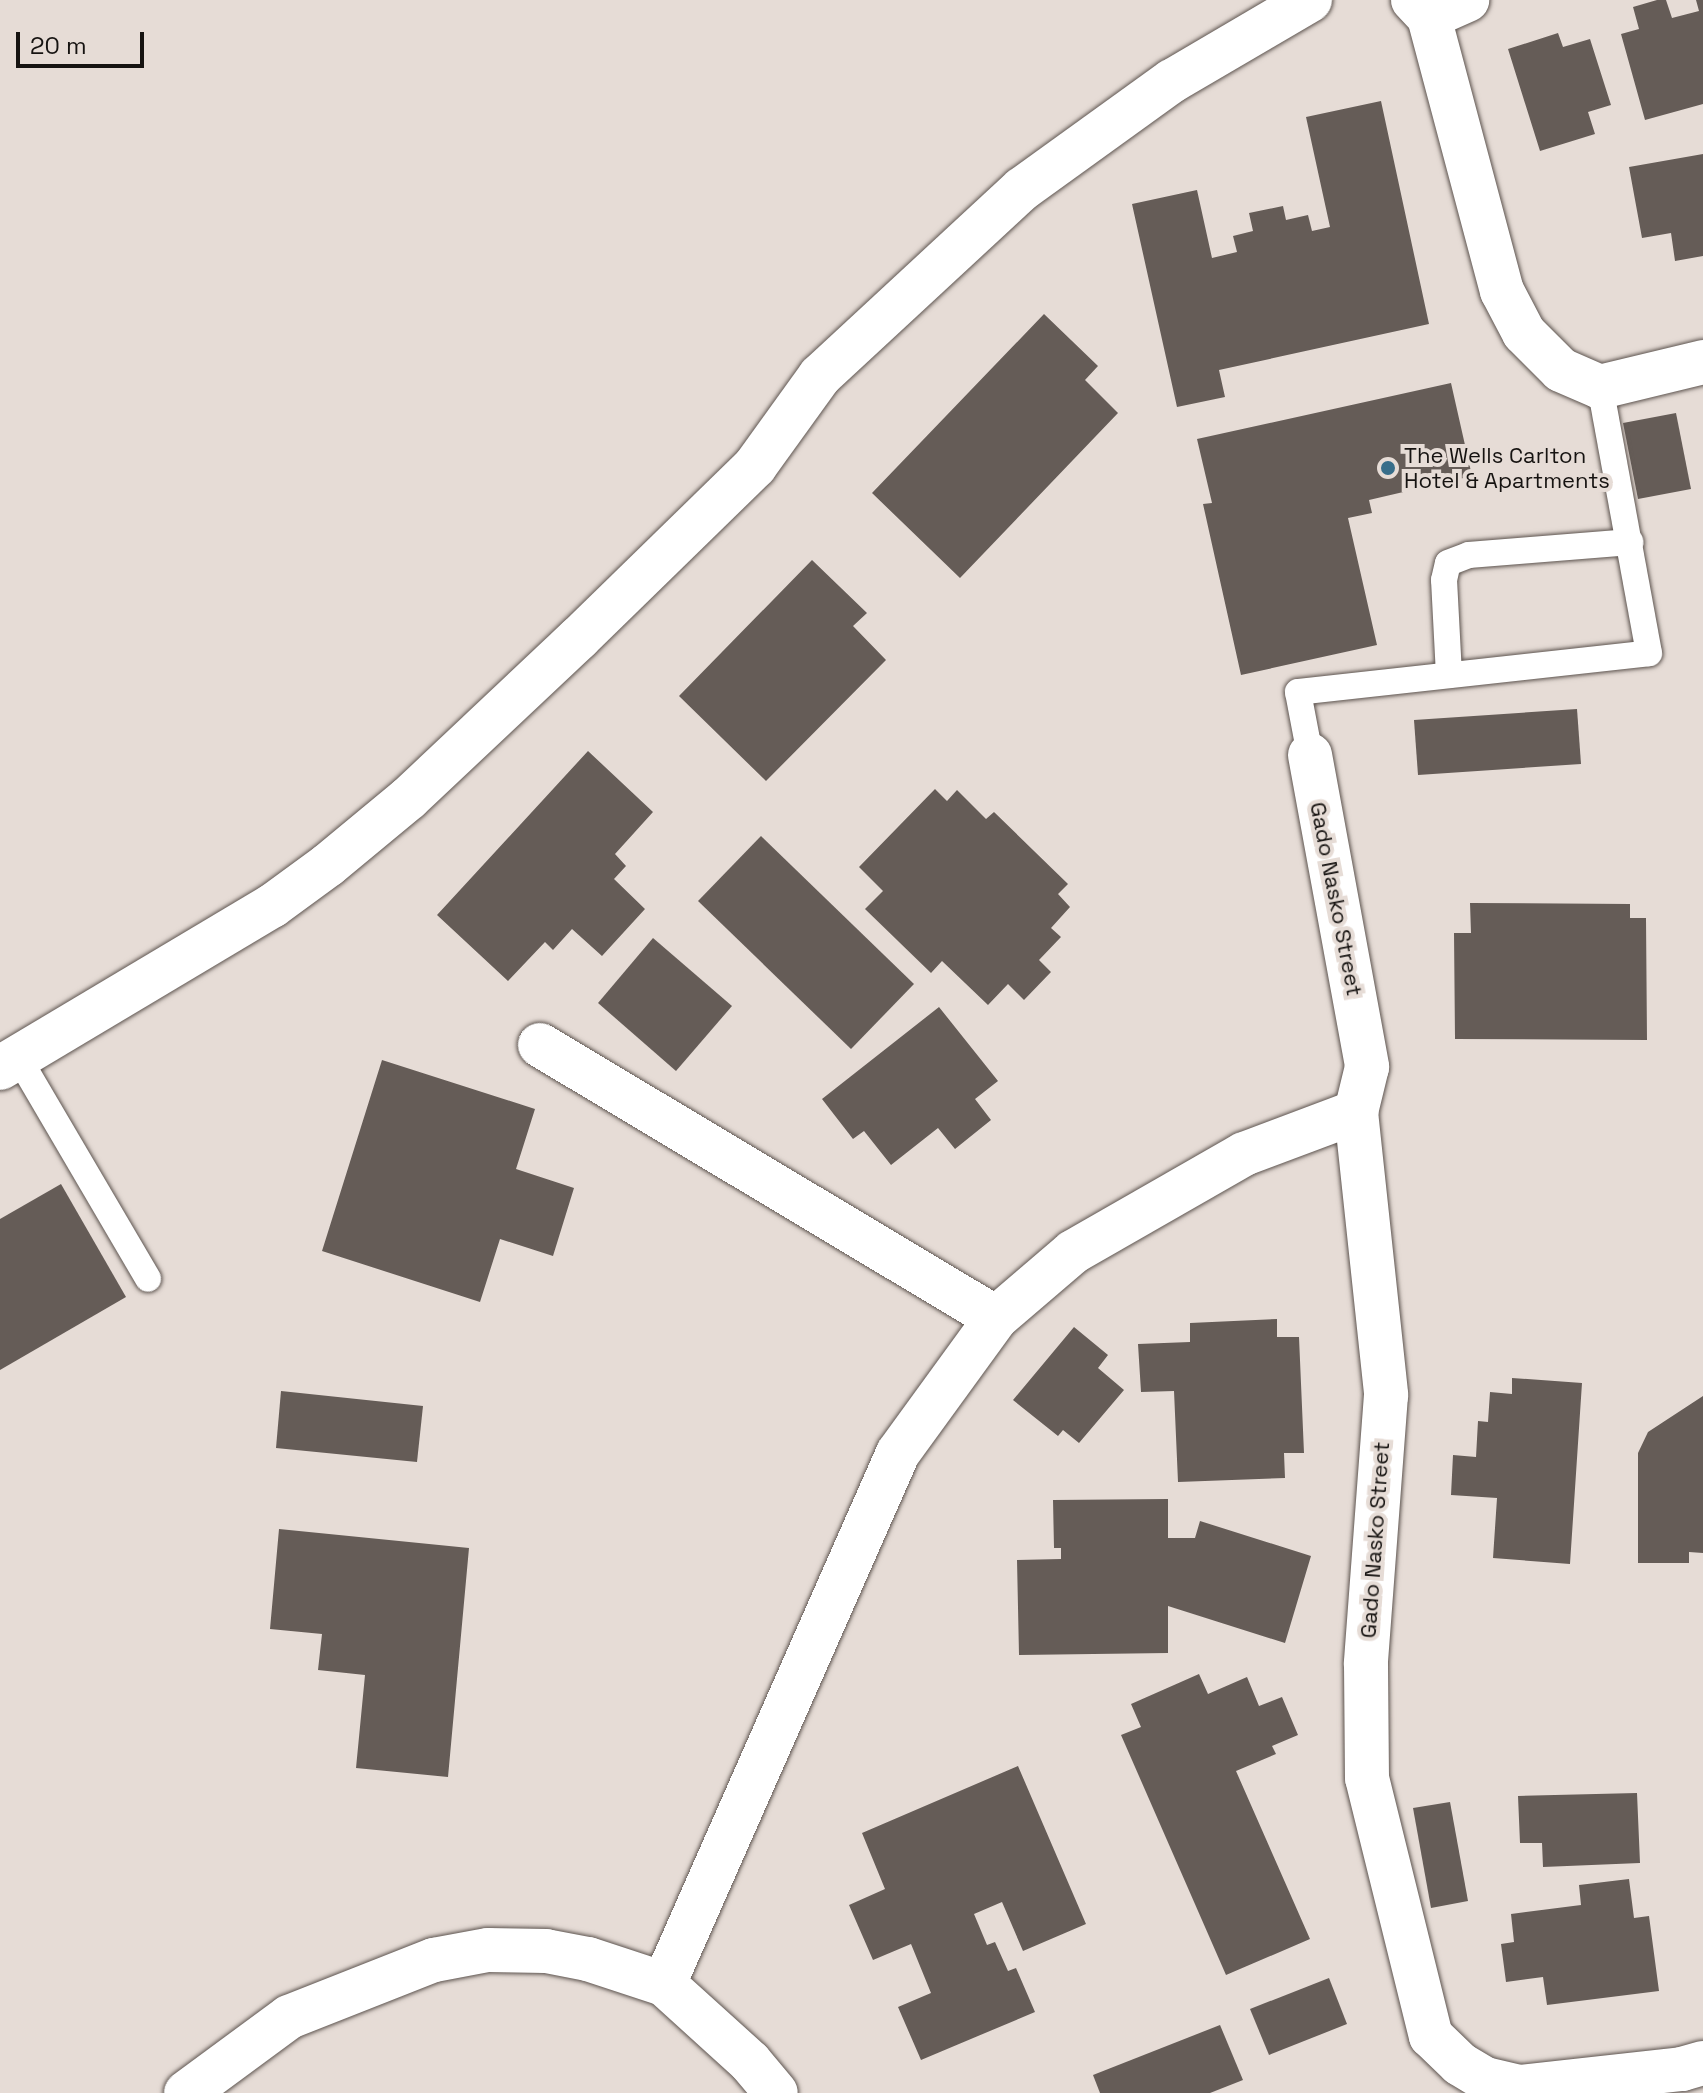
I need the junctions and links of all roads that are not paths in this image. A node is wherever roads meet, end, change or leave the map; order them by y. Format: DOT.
graph roads {
  1 [pos="1310,0"];
  2 [pos="1436,6"];
  3 [pos="1703,362"];
  4 [pos="1600,387"];
  5 [pos="1630,542"];
  6 [pos="1449,675"];
  7 [pos="1310,755"];
  8 [pos="540,1045"];
  9 [pos="9,1062"];
  10 [pos="1356,1112"];
  11 [pos="148,1279"];
  12 [pos="996,1318"];
  13 [pos="664,1984"];
  14 [pos="1703,2063"];
  15 [pos="1464,2078"];
  16 [pos="186,2093"];
  17 [pos="776,2093"];
  1 -- 9 [label="street"];
  2 -- 4 [label="street"];
  3 -- 4 [label="street"];
  4 -- 5 [label="lane"];
  5 -- 6 [label="lane"];
  5 -- 6 [label="lane"];
  6 -- 7 [label="lane"];
  7 -- 10 [label="street, Gado Nasko Street"];
  8 -- 12 [label="street"];
  9 -- 11 [label="lane"];
  10 -- 12 [label="street"];
  10 -- 15 [label="street, Gado Nasko Street"];
  12 -- 13 [label="street"];
  13 -- 16 [label="street"];
  13 -- 17 [label="street"];
  14 -- 15 [label="street, Gado Nasko Street"];
}
